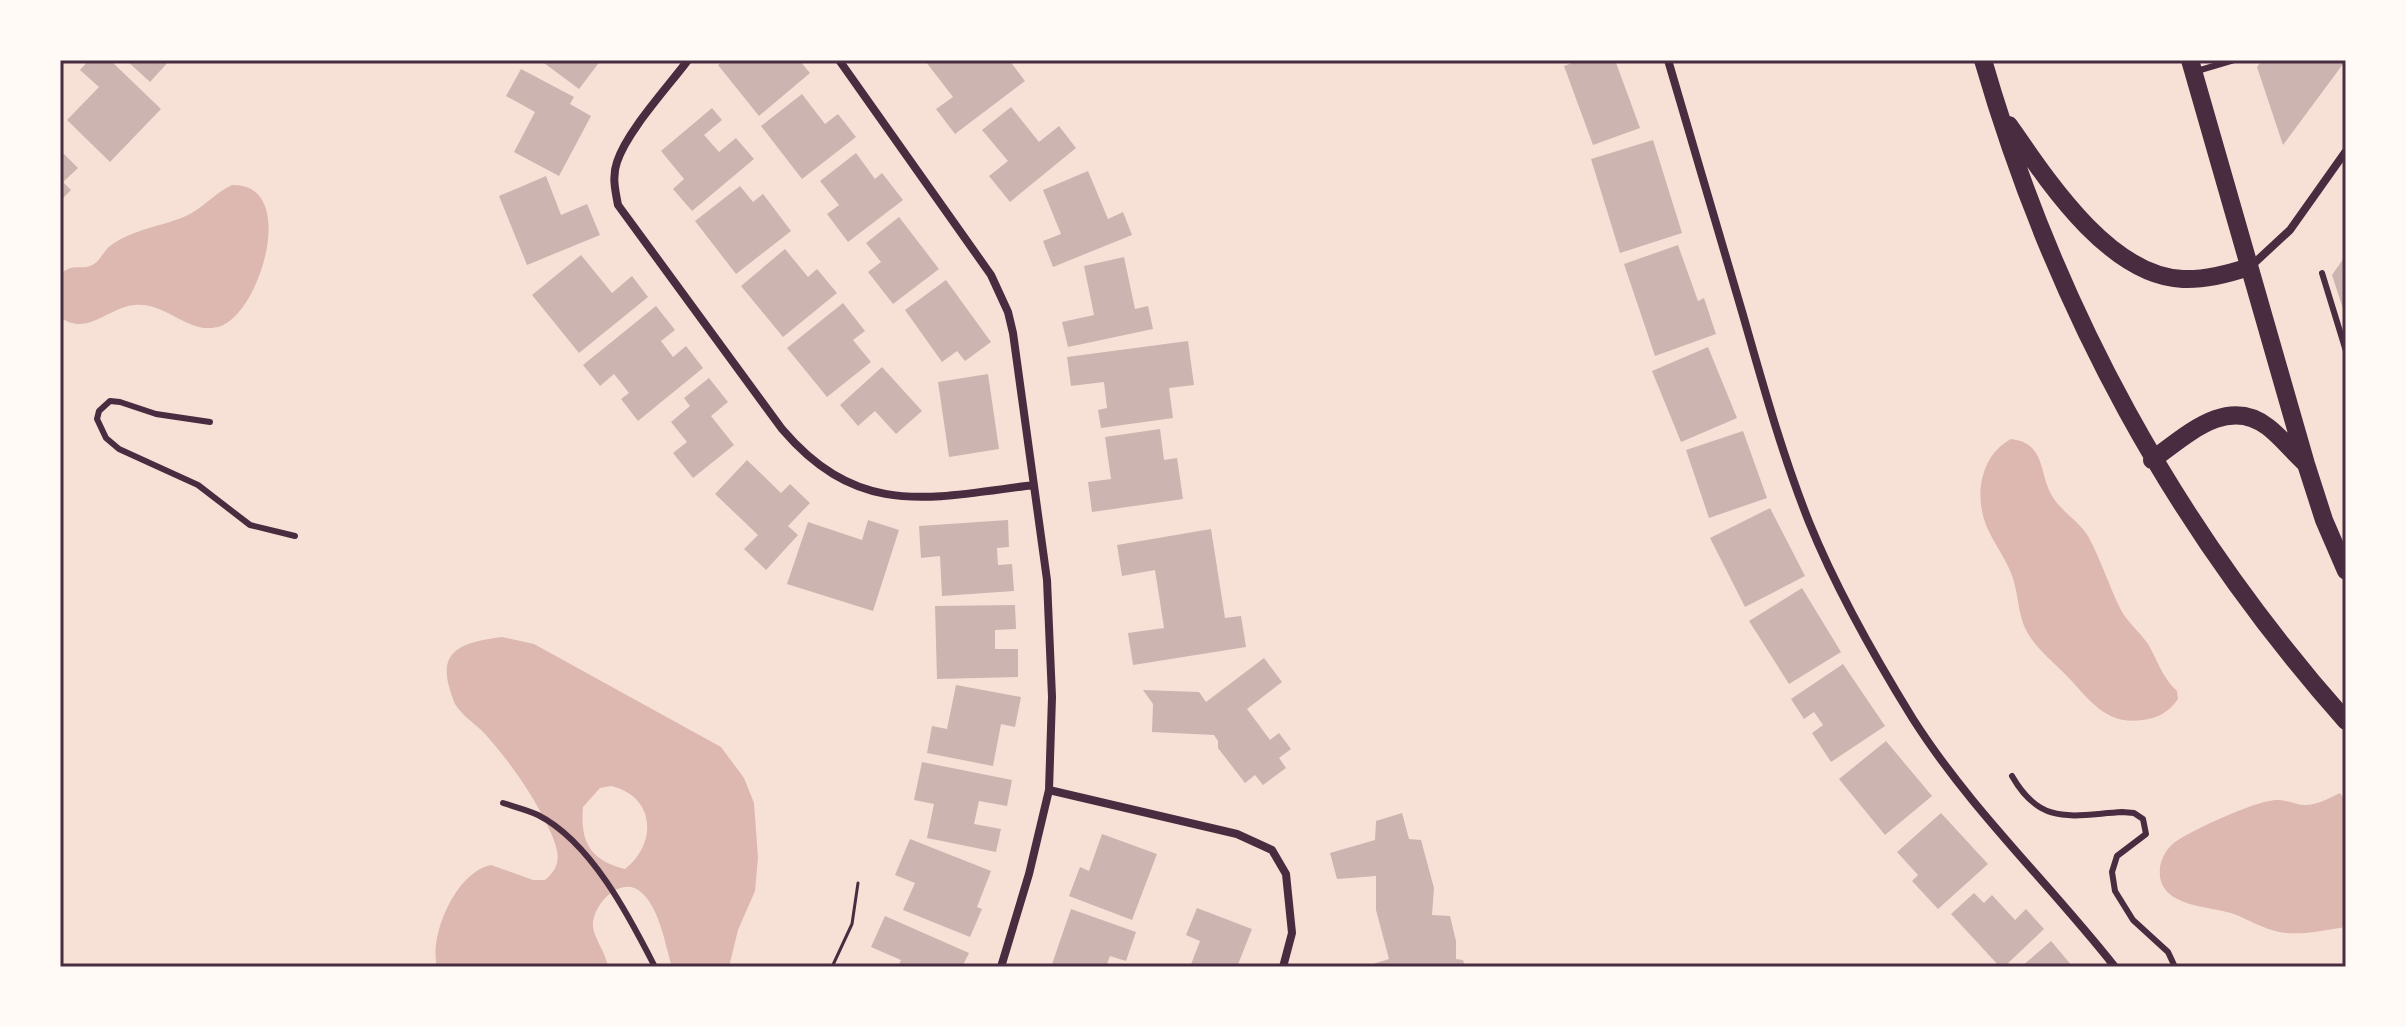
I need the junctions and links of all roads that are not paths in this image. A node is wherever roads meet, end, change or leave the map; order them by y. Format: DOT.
graph roads {
  1 [pos="688,60"];
  2 [pos="839,60"];
  3 [pos="1668,60"];
  4 [pos="1983,60"];
  5 [pos="2234,60"];
  6 [pos="2192,66"];
  7 [pos="1998,110"];
  8 [pos="2346,151"];
  9 [pos="2249,267"];
  10 [pos="2322,273"];
  11 [pos="2346,351"];
  12 [pos="210,422"];
  13 [pos="2152,460"];
  14 [pos="2306,464"];
  15 [pos="1034,485"];
  16 [pos="295,536"];
  17 [pos="2344,564"];
  18 [pos="2346,721"];
  19 [pos="2012,776"];
  20 [pos="1049,790"];
  21 [pos="503,803"];
  22 [pos="655,967"];
  23 [pos="1001,967"];
  24 [pos="1283,967"];
  25 [pos="2115,967"];
  26 [pos="2175,967"];
  1 -- 15 [label="street"];
  2 -- 15 [label="street"];
  3 -- 25 [label="street"];
  4 -- 7 [label="main road"];
  5 -- 6 [label="lane"];
  6 -- 9 [label="main road"];
  7 -- 9 [label="main road"];
  7 -- 13 [label="main road"];
  8 -- 9 [label="street"];
  9 -- 14 [label="main road"];
  10 -- 11 [label="lane"];
  12 -- 16 [label="lane"];
  13 -- 14 [label="main road"];
  13 -- 18 [label="main road"];
  14 -- 17 [label="main road"];
  15 -- 20 [label="street"];
  19 -- 26 [label="lane"];
  20 -- 23 [label="street"];
  20 -- 24 [label="street"];
  21 -- 22 [label="lane"];
}
